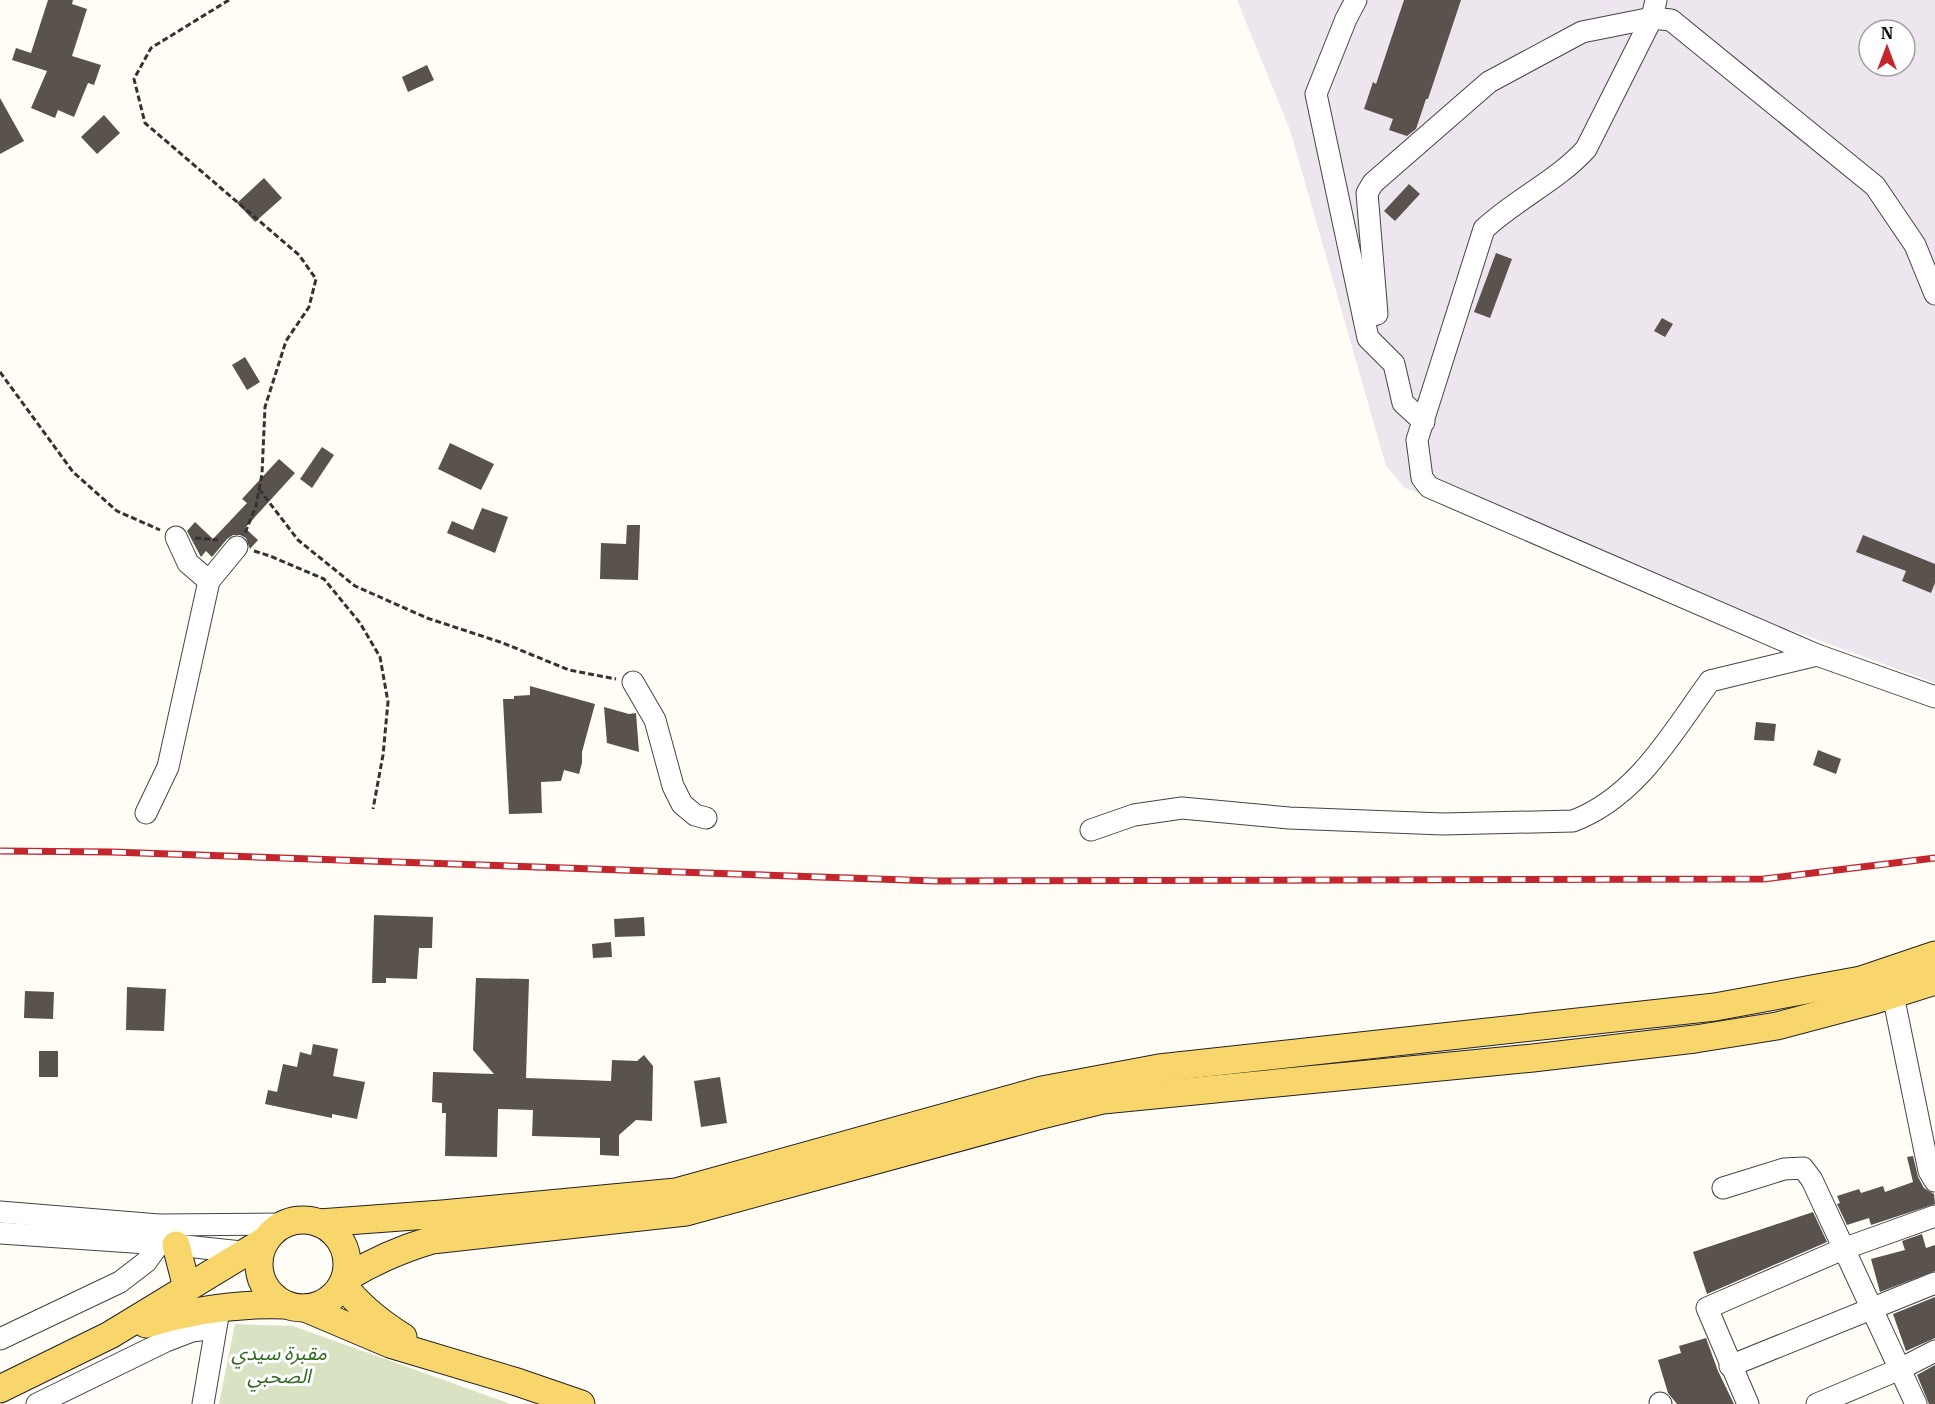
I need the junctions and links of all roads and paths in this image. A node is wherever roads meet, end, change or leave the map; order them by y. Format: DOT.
graph roads {
  1 [pos="230,0"];
  2 [pos="1356,0"];
  3 [pos="1654,9"];
  4 [pos="1935,294"];
  5 [pos="1364,318"];
  6 [pos="1424,422"];
  7 [pos="259,489"];
  8 [pos="176,537"];
  9 [pos="240,542"];
  10 [pos="209,582"];
  11 [pos="1817,655"];
  12 [pos="633,682"];
  13 [pos="1935,697"];
  14 [pos="146,813"];
  15 [pos="706,818"];
  16 [pos="1091,830"];
  17 [pos="1935,955"];
  18 [pos="1935,981"];
  19 [pos="1893,994"];
  20 [pos="1926,1108"];
  21 [pos="1933,1174"];
  22 [pos="1723,1188"];
  23 [pos="0,1212"];
  24 [pos="1935,1216"];
  25 [pos="319,1223"];
  26 [pos="0,1233"];
  27 [pos="264,1243"];
  28 [pos="168,1245"];
  29 [pos="1844,1249"];
  30 [pos="344,1281"];
  31 [pos="1935,1283"];
  32 [pos="187,1288"];
  33 [pos="295,1307"];
  34 [pos="1872,1308"];
  35 [pos="218,1318"];
  36 [pos="110,1335"];
  37 [pos="0,1339"];
  38 [pos="1935,1351"];
  39 [pos="434,1357"];
  40 [pos="1730,1366"];
  41 [pos="1900,1369"];
  42 [pos="0,1389"];
  43 [pos="37,1404"];
  44 [pos="203,1404"];
  45 [pos="581,1404"];
  46 [pos="1748,1404"];
  47 [pos="1817,1404"];
  48 [pos="1916,1404"];
  1 -- 7 [label="path"];
  2 -- 5 [label="street"];
  3 -- 4 [label="street"];
  3 -- 5 [label="street"];
  3 -- 6 [label="street"];
  5 -- 6 [label="street"];
  6 -- 11 [label="street"];
  7 -- 9 [label="path"];
  7 -- 12 [label="path"];
  8 -- 10 [label="street"];
  9 -- 10 [label="street"];
  10 -- 14 [label="street"];
  11 -- 13 [label="street"];
  11 -- 16 [label="street"];
  12 -- 15 [label="street"];
  17 -- 25 [label="main road"];
  18 -- 19 [label="main road"];
  19 -- 20 [label="street"];
  19 -- 30 [label="main road"];
  20 -- 21 [label="street"];
  22 -- 29 [label="street"];
  23 -- 27 [label="street"];
  24 -- 29 [label="street"];
  25 -- 27 [label="main road"];
  25 -- 30 [label="main road"];
  26 -- 28 [label="street"];
  27 -- 28 [label="street"];
  27 -- 32 [label="main road"];
  27 -- 33 [label="main road"];
  28 -- 32 [label="main road"];
  28 -- 37 [label="street"];
  29 -- 34 [label="street"];
  29 -- 40 [label="street"];
  30 -- 33 [label="main road"];
  30 -- 39 [label="main road"];
  31 -- 34 [label="street"];
  32 -- 36 [label="main road"];
  33 -- 35 [label="main road"];
  33 -- 39 [label="main road"];
  34 -- 40 [label="street"];
  34 -- 41 [label="street"];
  35 -- 36 [label="main road"];
  35 -- 43 [label="street"];
  35 -- 44 [label="street"];
  36 -- 42 [label="main road"];
  38 -- 41 [label="street"];
  39 -- 45 [label="main road"];
  40 -- 46 [label="street"];
  41 -- 47 [label="street"];
  41 -- 48 [label="street"];
}
